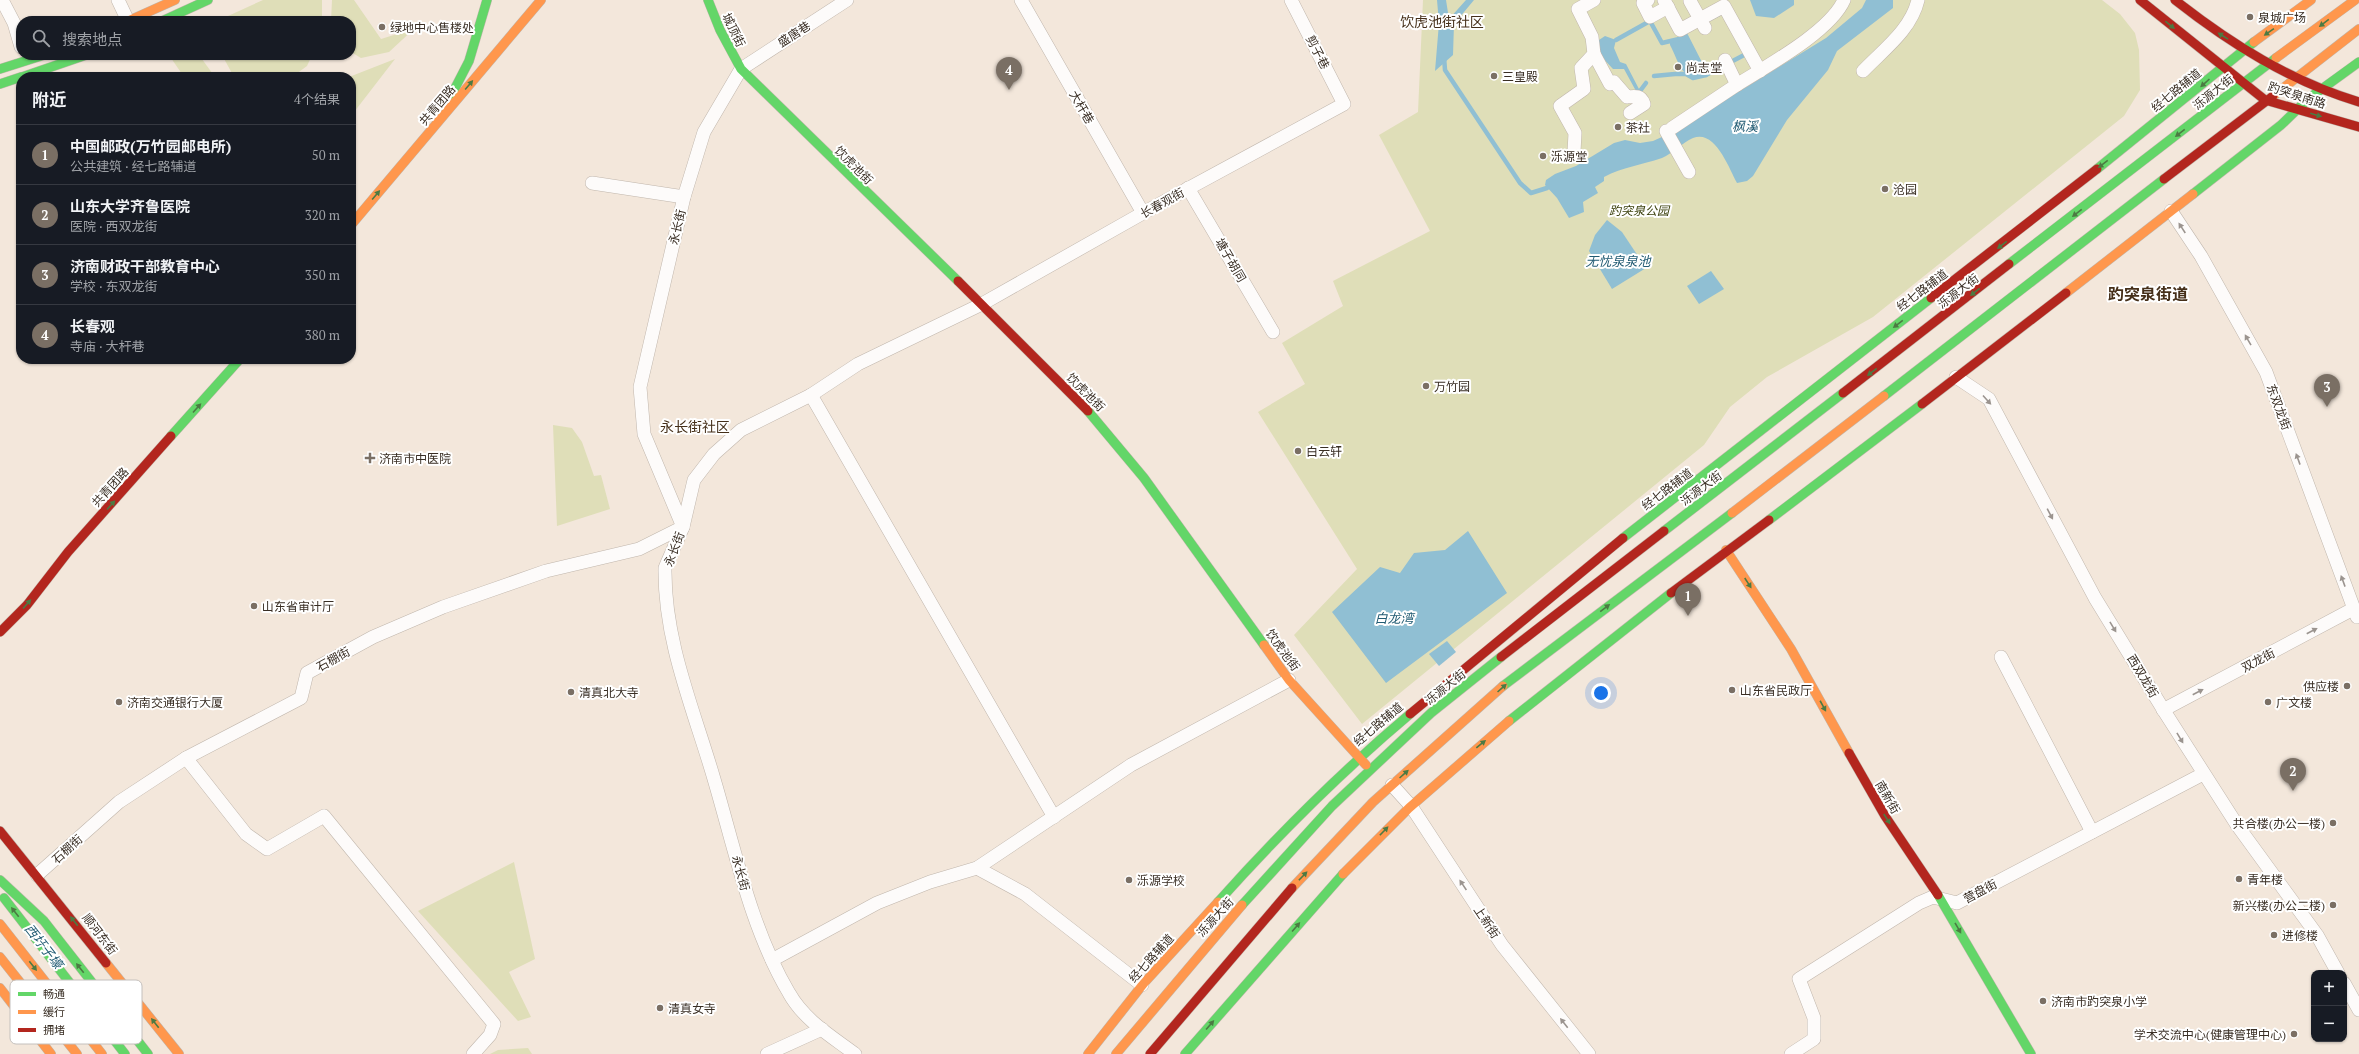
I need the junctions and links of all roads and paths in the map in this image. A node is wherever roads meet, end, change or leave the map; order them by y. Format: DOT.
graph roads {
  1 [pos="2,0"];
  2 [pos="118,0"];
  3 [pos="175,0"];
  4 [pos="208,0"];
  5 [pos="487,0"];
  6 [pos="541,0"];
  7 [pos="708,0"];
  8 [pos="847,0"];
  9 [pos="1021,0"];
  10 [pos="1292,0"];
  11 [pos="1594,0"];
  12 [pos="1648,0"];
  13 [pos="1691,0"];
  14 [pos="1844,0"];
  15 [pos="1918,0"];
  16 [pos="2140,0"];
  17 [pos="2175,0"];
  18 [pos="2312,0"];
  19 [pos="2355,0"];
  20 [pos="1667,6"];
  21 [pos="126,16"];
  22 [pos="139,16"];
  23 [pos="173,16"];
  24 [pos="1702,23"];
  25 [pos="2359,29"];
  26 [pos="16,30"];
  27 [pos="2245,48"];
  28 [pos="1594,54"];
  29 [pos="20,60"];
  30 [pos="71,60"];
  31 [pos="2359,62"];
  32 [pos="1726,63"];
  33 [pos="2268,64"];
  34 [pos="2222,66"];
  35 [pos="0,69"];
  36 [pos="741,69"];
  37 [pos="1760,71"];
  38 [pos="1863,71"];
  39 [pos="36,72"];
  40 [pos="2294,78"];
  41 [pos="16,79"];
  42 [pos="2244,82"];
  43 [pos="0,84"];
  44 [pos="1737,85"];
  45 [pos="2319,88"];
  46 [pos="2265,100"];
  47 [pos="2359,102"];
  48 [pos="1344,104"];
  49 [pos="2295,109"];
  50 [pos="1630,113"];
  51 [pos="438,122"];
  52 [pos="2359,127"];
  53 [pos="1576,154"];
  54 [pos="1689,172"];
  55 [pos="592,183"];
  56 [pos="1188,188"];
  57 [pos="684,197"];
  58 [pos="2171,211"];
  59 [pos="1143,213"];
  60 [pos="356,219"];
  61 [pos="982,304"];
  62 [pos="1273,332"];
  63 [pos="236,364"];
  64 [pos="1956,377"];
  65 [pos="811,395"];
  66 [pos="683,527"];
  67 [pos="1726,550"];
  68 [pos="2355,613"];
  69 [pos="0,632"];
  70 [pos="2001,657"];
  71 [pos="1289,680"];
  72 [pos="2163,710"];
  73 [pos="1358,756"];
  74 [pos="186,758"];
  75 [pos="1370,770"];
  76 [pos="2203,774"];
  77 [pos="1392,785"];
  78 [pos="1411,806"];
  79 [pos="1054,817"];
  80 [pos="0,831"];
  81 [pos="2092,832"];
  82 [pos="977,868"];
  83 [pos="37,875"];
  84 [pos="0,880"];
  85 [pos="0,893"];
  86 [pos="1942,901"];
  87 [pos="0,924"];
  88 [pos="0,957"];
  89 [pos="772,960"];
  90 [pos="2336,970"];
  91 [pos="18,980"];
  92 [pos="44,980"];
  93 [pos="68,980"];
  94 [pos="90,980"];
  95 [pos="120,980"];
  96 [pos="1142,985"];
  97 [pos="0,988"];
  98 [pos="2347,988"];
  99 [pos="10,1001"];
  100 [pos="142,1007"];
  101 [pos="2359,1010"];
  102 [pos="822,1029"];
  103 [pos="43,1044"];
  104 [pos="69,1044"];
  105 [pos="94,1044"];
  106 [pos="117,1044"];
  107 [pos="140,1044"];
  108 [pos="51,1054"];
  109 [pos="77,1054"];
  110 [pos="102,1054"];
  111 [pos="125,1054"];
  112 [pos="148,1054"];
  113 [pos="179,1054"];
  114 [pos="473,1054"];
  115 [pos="767,1054"];
  116 [pos="855,1054"];
  117 [pos="1088,1054"];
  118 [pos="1116,1054"];
  119 [pos="1150,1054"];
  120 [pos="1185,1054"];
  121 [pos="1588,1054"];
  122 [pos="1791,1054"];
  123 [pos="2031,1054"];
  1 -- 26 [label="street"];
  2 -- 21 [label="street"];
  3 -- 22 [label="main road"];
  4 -- 23 [label="main road"];
  5 -- 51 [label="main road"];
  51 -- 6 [label="main road, 共青团路, one-way"];
  7 -- 36 [label="main road, 城顶街"];
  8 -- 36 [label="street, 盛唐巷"];
  9 -- 59 [label="street, 大杆巷"];
  10 -- 48 [label="street, 剪子巷"];
  11 -- 28 [label="street"];
  12 -- 20 [label="street"];
  13 -- 20 [label="street"];
  13 -- 24 [label="street"];
  14 -- 37 [label="street"];
  15 -- 38 [label="street"];
  16 -- 34 [label="main road, 趵突泉南路, one-way"];
  27 -- 17 [label="main road, 趵突泉南路, one-way"];
  18 -- 27 [label="main road, 经七路辅道, one-way"];
  19 -- 33 [label="main road, 泺源大街, one-way"];
  20 -- 24 [label="street"];
  24 -- 37 [label="street"];
  25 -- 40 [label="main road"];
  27 -- 33 [label="main road, 趵突泉南路"];
  27 -- 34 [label="main road, 经七路辅道"];
  28 -- 50 [label="street"];
  28 -- 53 [label="street"];
  29 -- 35 [label="main road"];
  30 -- 39 [label="main road"];
  31 -- 45 [label="main road"];
  32 -- 44 [label="street"];
  33 -- 40 [label="main road, 趵突泉南路"];
  33 -- 42 [label="main road, 泺源大街"];
  34 -- 42 [label="main road, 趵突泉南路"];
  34 -- 73 [label="main road, 经七路辅道, one-way"];
  36 -- 57 [label="street, 永长街"];
  36 -- 61 [label="main road, 饮虎池街"];
  37 -- 44 [label="street"];
  40 -- 45 [label="main road, 趵突泉南路"];
  40 -- 46 [label="main road"];
  41 -- 43 [label="main road"];
  42 -- 46 [label="main road, 趵突泉南路"];
  42 -- 75 [label="main road, 泺源大街, one-way"];
  44 -- 54 [label="street"];
  45 -- 47 [label="main road, 趵突泉南路"];
  45 -- 49 [label="main road"];
  46 -- 49 [label="main road, 趵突泉南路"];
  77 -- 46 [label="main road, one-way"];
  48 -- 56 [label="street, 长春观街"];
  49 -- 52 [label="main road, 趵突泉南路, one-way"];
  49 -- 58 [label="main road"];
  60 -- 51 [label="main road, 共青团路, one-way"];
  55 -- 57 [label="street"];
  56 -- 59 [label="street, 长春观街"];
  56 -- 62 [label="street, 塘子胡同"];
  57 -- 66 [label="street, 永长街"];
  58 -- 64 [label="main road"];
  68 -- 58 [label="street, 东双龙街, one-way"];
  59 -- 61 [label="street, 长春观街"];
  61 -- 65 [label="street, 长春观街"];
  61 -- 71 [label="main road, 饮虎池街"];
  69 -- 63 [label="main road, 共青团路, one-way"];
  64 -- 67 [label="main road"];
  64 -- 72 [label="street, 西双龙街, one-way"];
  65 -- 66 [label="street, 长春观街"];
  65 -- 79 [label="street"];
  66 -- 74 [label="street, 石棚街"];
  66 -- 89 [label="street, 永长街"];
  78 -- 67 [label="main road, one-way"];
  67 -- 86 [label="main road, 南新街, one-way"];
  72 -- 68 [label="street, 双龙街, one-way"];
  70 -- 81 [label="street"];
  71 -- 73 [label="main road, 饮虎池街"];
  71 -- 79 [label="street"];
  72 -- 76 [label="street, 西双龙街, one-way"];
  73 -- 75 [label="main road, 饮虎池街"];
  73 -- 96 [label="main road, 经七路辅道"];
  74 -- 83 [label="street, 石棚街"];
  74 -- 114 [label="street"];
  75 -- 118 [label="main road, 泺源大街"];
  76 -- 81 [label="street, 营盘街"];
  76 -- 90 [label="street, 西双龙街"];
  77 -- 78 [label="street, 上新街"];
  119 -- 77 [label="main road, one-way"];
  120 -- 78 [label="main road, one-way"];
  121 -- 78 [label="street, 上新街, one-way"];
  79 -- 82 [label="street"];
  80 -- 83 [label="main road, 顺河东街"];
  81 -- 86 [label="street, 营盘街"];
  82 -- 89 [label="street"];
  82 -- 96 [label="street"];
  95 -- 83 [label="main road, 顺河东街, one-way"];
  94 -- 84 [label="main road, one-way"];
  93 -- 85 [label="main road, one-way"];
  86 -- 122 [label="street, 营盘街"];
  86 -- 123 [label="main road, 南新街, one-way"];
  87 -- 92 [label="main road, one-way"];
  88 -- 91 [label="main road"];
  89 -- 102 [label="street, 永长街"];
  96 -- 117 [label="main road, 经七路辅道"];
  97 -- 99 [label="main road"];
  98 -- 101 [label="street"];
  113 -- 100 [label="main road, 顺河东街, one-way"];
  102 -- 115 [label="street"];
  102 -- 116 [label="street, 永长街"];
  103 -- 108 [label="main road"];
  104 -- 109 [label="main road"];
  105 -- 110 [label="main road, one-way"];
  111 -- 106 [label="main road, one-way"];
  112 -- 107 [label="main road, one-way"];
}
